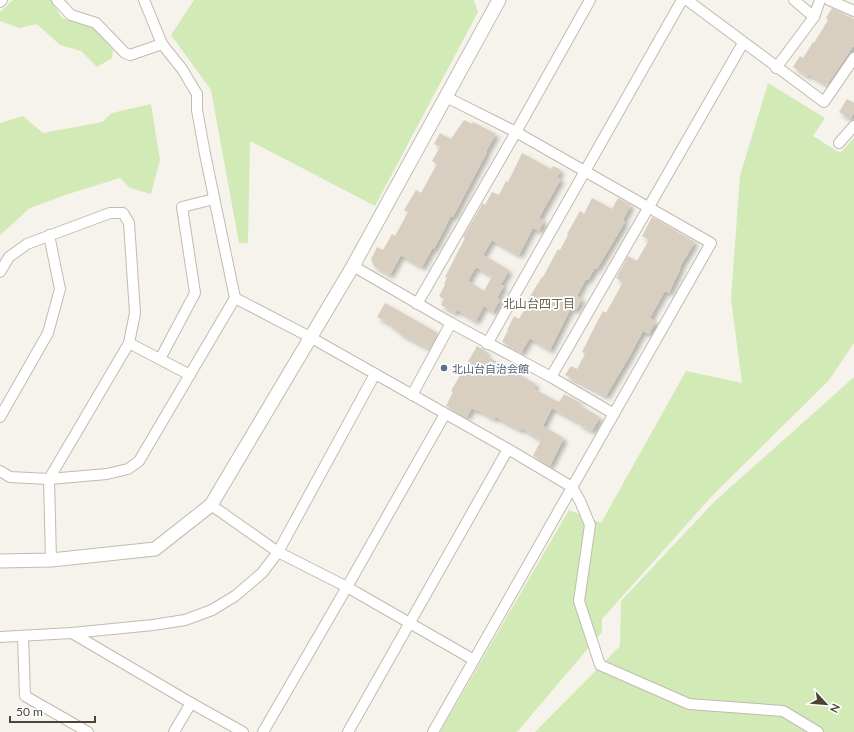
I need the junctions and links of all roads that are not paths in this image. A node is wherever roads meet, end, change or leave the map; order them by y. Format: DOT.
graph roads {
  1 [pos="56,0"];
  2 [pos="144,0"];
  3 [pos="499,0"];
  4 [pos="590,0"];
  5 [pos="682,0"];
  6 [pos="687,0"];
  7 [pos="794,0"];
  8 [pos="820,0"];
  9 [pos="829,0"];
  10 [pos="854,10"];
  11 [pos="814,17"];
  12 [pos="743,43"];
  13 [pos="162,44"];
  14 [pos="854,58"];
  15 [pos="776,68"];
  16 [pos="446,97"];
  17 [pos="854,126"];
  18 [pos="516,132"];
  19 [pos="839,143"];
  20 [pos="585,172"];
  21 [pos="214,199"];
  22 [pos="649,206"];
  23 [pos="49,235"];
  24 [pos="353,266"];
  25 [pos="0,272"];
  26 [pos="235,298"];
  27 [pos="417,304"];
  28 [pos="450,323"];
  29 [pos="310,338"];
  30 [pos="129,343"];
  31 [pos="487,344"];
  32 [pos="160,359"];
  33 [pos="375,374"];
  34 [pos="190,375"];
  35 [pos="551,377"];
  36 [pos="412,395"];
  37 [pos="445,414"];
  38 [pos="614,414"];
  39 [pos="0,417"];
  40 [pos="508,449"];
  41 [pos="0,471"];
  42 [pos="49,479"];
  43 [pos="572,487"];
  44 [pos="211,505"];
  45 [pos="278,552"];
  46 [pos="51,560"];
  47 [pos="0,561"];
  48 [pos="347,587"];
  49 [pos="411,623"];
  50 [pos="72,633"];
  51 [pos="23,636"];
  52 [pos="0,637"];
  53 [pos="474,660"];
  54 [pos="191,703"];
  55 [pos="88,732"];
  56 [pos="174,732"];
  57 [pos="244,732"];
  58 [pos="263,732"];
  59 [pos="348,732"];
  60 [pos="433,732"];
  61 [pos="818,732"];
  1 -- 13 [label="street"];
  2 -- 13 [label="street"];
  3 -- 16 [label="street"];
  4 -- 18 [label="street"];
  5 -- 20 [label="street"];
  6 -- 12 [label="street"];
  7 -- 11 [label="street"];
  8 -- 11 [label="street"];
  9 -- 10 [label="street"];
  11 -- 15 [label="street"];
  12 -- 15 [label="street"];
  12 -- 22 [label="street"];
  13 -- 21 [label="street"];
  14 -- 15 [label="street"];
  16 -- 18 [label="street"];
  16 -- 24 [label="street"];
  17 -- 19 [label="street"];
  18 -- 20 [label="street"];
  18 -- 27 [label="street"];
  20 -- 22 [label="street"];
  20 -- 31 [label="street"];
  21 -- 26 [label="street"];
  21 -- 32 [label="street"];
  22 -- 35 [label="street"];
  22 -- 38 [label="street"];
  23 -- 25 [label="street"];
  23 -- 30 [label="street"];
  23 -- 39 [label="street"];
  24 -- 27 [label="street"];
  24 -- 29 [label="street"];
  26 -- 29 [label="street"];
  26 -- 34 [label="street"];
  27 -- 28 [label="street"];
  28 -- 31 [label="street"];
  28 -- 36 [label="street"];
  29 -- 33 [label="street"];
  29 -- 44 [label="street"];
  30 -- 32 [label="street"];
  30 -- 42 [label="street"];
  31 -- 35 [label="street"];
  32 -- 34 [label="street"];
  33 -- 36 [label="street"];
  33 -- 45 [label="street"];
  34 -- 42 [label="street"];
  35 -- 38 [label="street"];
  36 -- 37 [label="street"];
  37 -- 40 [label="street"];
  37 -- 48 [label="street"];
  38 -- 43 [label="street"];
  40 -- 43 [label="street"];
  40 -- 49 [label="street"];
  41 -- 42 [label="street"];
  42 -- 46 [label="street"];
  43 -- 53 [label="street"];
  43 -- 61 [label="street"];
  44 -- 45 [label="street"];
  44 -- 46 [label="street"];
  45 -- 48 [label="street"];
  45 -- 50 [label="street"];
  46 -- 47 [label="street"];
  48 -- 49 [label="street"];
  48 -- 58 [label="street"];
  49 -- 53 [label="street"];
  49 -- 59 [label="street"];
  50 -- 51 [label="street"];
  50 -- 54 [label="street"];
  51 -- 52 [label="street"];
  51 -- 55 [label="street"];
  53 -- 60 [label="street"];
  54 -- 56 [label="street"];
  54 -- 57 [label="street"];
}
